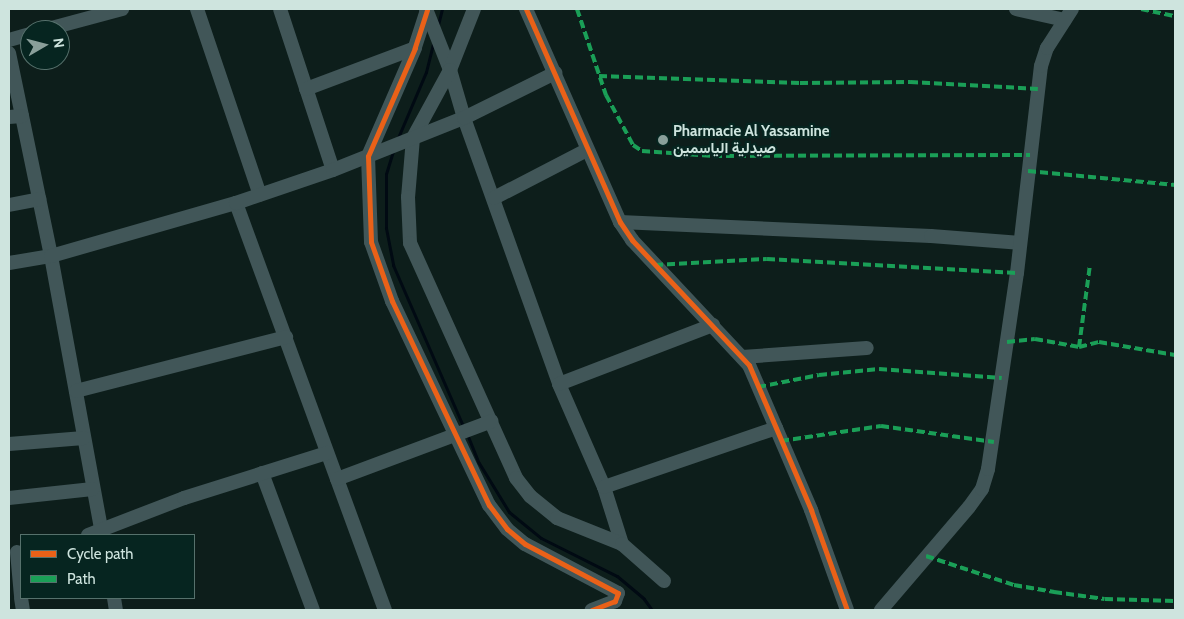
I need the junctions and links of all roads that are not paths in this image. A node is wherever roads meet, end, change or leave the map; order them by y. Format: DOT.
graph roads {
  1 [pos="122,9"];
  2 [pos="198,9"];
  3 [pos="280,9"];
  4 [pos="426,9"];
  5 [pos="474,9"];
  6 [pos="526,9"];
  7 [pos="1016,9"];
  8 [pos="1069,14"];
  9 [pos="70,23"];
  10 [pos="415,48"];
  11 [pos="9,53"];
  12 [pos="450,70"];
  13 [pos="555,73"];
  14 [pos="306,89"];
  15 [pos="15,117"];
  16 [pos="464,118"];
  17 [pos="409,140"];
  18 [pos="587,150"];
  19 [pos="373,154"];
  20 [pos="333,170"];
  21 [pos="260,195"];
  22 [pos="494,198"];
  23 [pos="39,199"];
  24 [pos="236,203"];
  25 [pos="9,205"];
  26 [pos="620,222"];
  27 [pos="1020,243"];
  28 [pos="51,256"];
  29 [pos="9,262"];
  30 [pos="713,326"];
  31 [pos="286,337"];
  32 [pos="867,348"];
  33 [pos="742,358"];
  34 [pos="559,384"];
  35 [pos="76,391"];
  36 [pos="486,423"];
  37 [pos="776,428"];
  38 [pos="457,435"];
  39 [pos="84,438"];
  40 [pos="9,444"];
  41 [pos="327,452"];
  42 [pos="262,473"];
  43 [pos="337,479"];
  44 [pos="604,487"];
  45 [pos="93,489"];
  46 [pos="9,498"];
  47 [pos="97,534"];
  48 [pos="622,544"];
  49 [pos="16,552"];
  50 [pos="664,581"];
  51 [pos="20,588"];
  52 [pos="313,610"];
  53 [pos="385,610"];
  54 [pos="592,610"];
  55 [pos="847,610"];
  56 [pos="881,610"];
  1 -- 9 [label="street"];
  2 -- 21 [label="street"];
  3 -- 14 [label="street"];
  4 -- 10 [label="street"];
  4 -- 12 [label="street"];
  5 -- 12 [label="street"];
  6 -- 13 [label="street"];
  7 -- 8 [label="street"];
  8 -- 27 [label="street"];
  10 -- 14 [label="street"];
  10 -- 19 [label="street"];
  11 -- 15 [label="street"];
  12 -- 16 [label="street"];
  12 -- 17 [label="street"];
  13 -- 16 [label="street"];
  13 -- 18 [label="street"];
  14 -- 20 [label="street"];
  15 -- 23 [label="street"];
  16 -- 17 [label="street"];
  16 -- 22 [label="street"];
  17 -- 19 [label="street"];
  17 -- 36 [label="street"];
  18 -- 22 [label="street"];
  18 -- 26 [label="street"];
  19 -- 20 [label="street"];
  19 -- 38 [label="street"];
  20 -- 21 [label="street"];
  21 -- 24 [label="street"];
  22 -- 34 [label="street"];
  23 -- 25 [label="street"];
  23 -- 28 [label="street"];
  24 -- 28 [label="street"];
  24 -- 31 [label="street"];
  26 -- 27 [label="street"];
  26 -- 30 [label="street"];
  27 -- 56 [label="street"];
  28 -- 29 [label="street"];
  28 -- 35 [label="street"];
  30 -- 33 [label="street"];
  30 -- 34 [label="street"];
  31 -- 35 [label="street"];
  31 -- 41 [label="street"];
  32 -- 33 [label="street"];
  33 -- 37 [label="street"];
  34 -- 44 [label="street"];
  35 -- 39 [label="street"];
  36 -- 38 [label="street"];
  36 -- 48 [label="street"];
  37 -- 44 [label="street"];
  37 -- 55 [label="street"];
  38 -- 43 [label="street"];
  38 -- 54 [label="street"];
  39 -- 40 [label="street"];
  39 -- 45 [label="street"];
  41 -- 42 [label="street"];
  41 -- 43 [label="street"];
  42 -- 47 [label="street"];
  42 -- 52 [label="street"];
  43 -- 53 [label="street"];
  44 -- 48 [label="street"];
  45 -- 46 [label="street"];
  45 -- 47 [label="street"];
  48 -- 50 [label="street"];
  49 -- 51 [label="street"];
}
